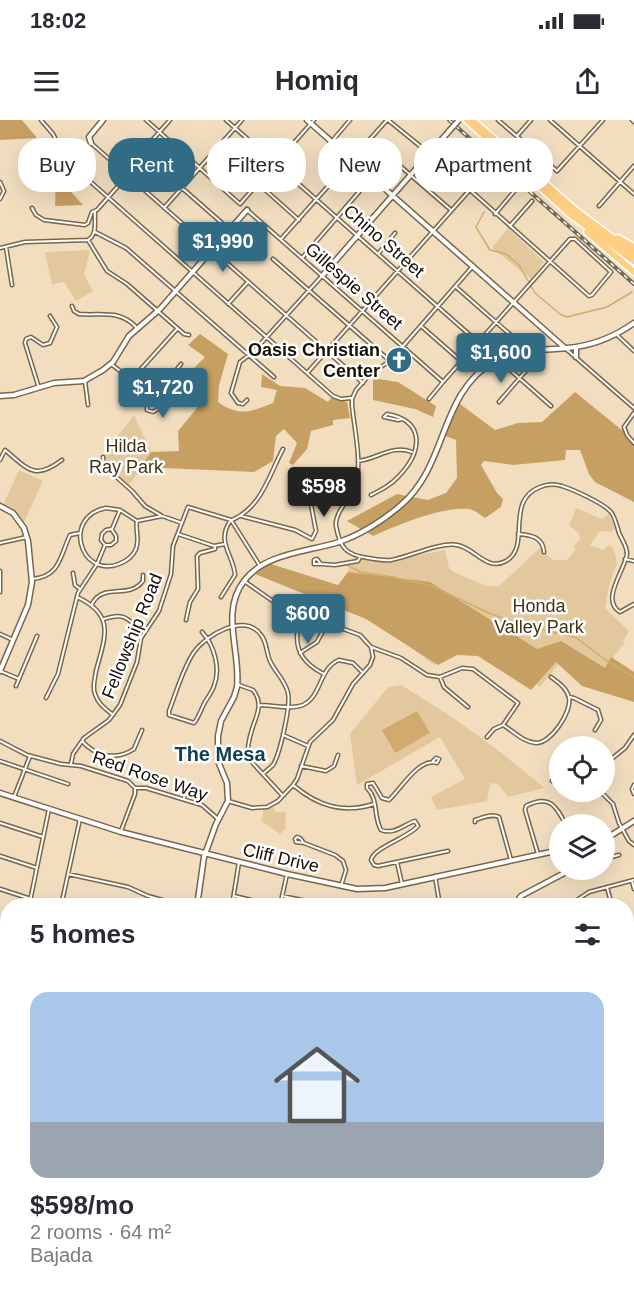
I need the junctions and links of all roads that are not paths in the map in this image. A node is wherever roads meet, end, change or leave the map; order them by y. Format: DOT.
graph roads {
  1 [pos="41,120"];
  2 [pos="146,120"];
  3 [pos="170,120"];
  4 [pos="226,120"];
  5 [pos="242,120"];
  6 [pos="350,120"];
  7 [pos="388,120"];
  8 [pos="459,120"];
  9 [pos="467,120"];
  10 [pos="473,120"];
  11 [pos="498,120"];
  12 [pos="531,120"];
  13 [pos="550,120"];
  14 [pos="603,120"];
  15 [pos="102,121"];
  16 [pos="311,121"];
  17 [pos="235,128"];
  18 [pos="159,132"];
  19 [pos="516,136"];
  20 [pos="90,138"];
  21 [pos="154,138"];
  22 [pos="226,138"];
  23 [pos="246,138"];
  24 [pos="297,138"];
  25 [pos="328,138"];
  26 [pos="335,138"];
  27 [pos="372,138"];
  28 [pos="414,141"];
  29 [pos="580,146"];
  30 [pos="96,147"];
  31 [pos="108,158"];
  32 [pos="207,160"];
  33 [pos="634,166"];
  34 [pos="200,168"];
  35 [pos="402,168"];
  36 [pos="195,174"];
  37 [pos="207,174"];
  38 [pos="410,175"];
  39 [pos="0,182"];
  40 [pos="620,182"];
  41 [pos="306,191"];
  42 [pos="112,192"];
  43 [pos="146,192"];
  44 [pos="178,192"];
  45 [pos="187,192"];
  46 [pos="227,192"];
  47 [pos="250,192"];
  48 [pos="268,192"];
  49 [pos="323,192"];
  50 [pos="358,192"];
  51 [pos="389,192"];
  52 [pos="466,192"];
  53 [pos="470,192"];
  54 [pos="514,192"];
  55 [pos="634,194"];
  56 [pos="392,195"];
  57 [pos="107,197"];
  58 [pos="0,199"];
  59 [pos="316,200"];
  60 [pos="531,201"];
  61 [pos="599,206"];
  62 [pos="32,208"];
  63 [pos="164,208"];
  64 [pos="247,210"];
  65 [pos="451,210"];
  66 [pos="95,211"];
  67 [pos="495,214"];
  68 [pos="570,214"];
  69 [pos="336,217"];
  70 [pos="299,220"];
  71 [pos="594,225"];
  72 [pos="509,227"];
  73 [pos="230,230"];
  74 [pos="433,231"];
  75 [pos="95,232"];
  76 [pos="395,233"];
  77 [pos="357,235"];
  78 [pos="281,239"];
  79 [pos="88,240"];
  80 [pos="6,247"];
  81 [pos="0,248"];
  82 [pos="634,248"];
  83 [pos="212,250"];
  84 [pos="378,254"];
  85 [pos="634,254"];
  86 [pos="302,258"];
  87 [pos="273,259"];
  88 [pos="634,261"];
  89 [pos="549,262"];
  90 [pos="473,266"];
  91 [pos="397,271"];
  92 [pos="192,272"];
  93 [pos="634,272"];
  94 [pos="322,276"];
  95 [pos="248,282"];
  96 [pos="12,285"];
  97 [pos="455,286"];
  98 [pos="309,290"];
  99 [pos="175,292"];
  100 [pos="514,302"];
  101 [pos="228,304"];
  102 [pos="72,306"];
  103 [pos="438,306"];
  104 [pos="158,311"];
  105 [pos="363,311"];
  106 [pos="286,315"];
  107 [pos="50,316"];
  108 [pos="496,322"];
  109 [pos="634,323"];
  110 [pos="350,326"];
  111 [pos="421,326"];
  112 [pos="137,328"];
  113 [pos="177,329"];
  114 [pos="616,334"];
  115 [pos="189,335"];
  116 [pos="266,337"];
  117 [pos="555,338"];
  118 [pos="478,342"];
  119 [pos="402,346"];
  120 [pos="576,347"];
  121 [pos="566,348"];
  122 [pos="537,349"];
  123 [pos="553,349"];
  124 [pos="524,350"];
  125 [pos="326,351"];
  126 [pos="634,351"];
  127 [pos="248,355"];
  128 [pos="576,357"];
  129 [pos="390,361"];
  130 [pos="499,361"];
  131 [pos="461,362"];
  132 [pos="111,364"];
  133 [pos="181,364"];
  134 [pos="307,373"];
  135 [pos="274,378"];
  136 [pos="519,378"];
  137 [pos="130,380"];
  138 [pos="85,381"];
  139 [pos="443,382"];
  140 [pos="363,383"];
  141 [pos="39,388"];
  142 [pos="0,396"];
  143 [pos="186,396"];
  144 [pos="352,399"];
  145 [pos="429,399"];
  146 [pos="247,400"];
  147 [pos="499,402"];
  148 [pos="147,403"];
  149 [pos="88,405"];
  150 [pos="550,406"];
  151 [pos="634,408"];
  152 [pos="634,413"];
  153 [pos="402,418"];
  154 [pos="630,418"];
  155 [pos="634,421"];
  156 [pos="634,443"];
  157 [pos="283,449"];
  158 [pos="413,452"];
  159 [pos="103,457"];
  160 [pos="0,460"];
  161 [pos="62,460"];
  162 [pos="358,460"];
  163 [pos="309,494"];
  164 [pos="371,495"];
  165 [pos="330,499"];
  166 [pos="312,502"];
  167 [pos="0,506"];
  168 [pos="120,510"];
  169 [pos="162,516"];
  170 [pos="240,516"];
  171 [pos="231,520"];
  172 [pos="137,521"];
  173 [pos="182,523"];
  174 [pos="112,529"];
  175 [pos="80,533"];
  176 [pos="178,534"];
  177 [pos="518,534"];
  178 [pos="27,537"];
  179 [pos="312,539"];
  180 [pos="341,541"];
  181 [pos="0,543"];
  182 [pos="225,544"];
  183 [pos="105,545"];
  184 [pos="215,546"];
  185 [pos="315,549"];
  186 [pos="544,552"];
  187 [pos="360,557"];
  188 [pos="625,559"];
  189 [pos="634,561"];
  190 [pos="97,564"];
  191 [pos="321,564"];
  192 [pos="260,566"];
  193 [pos="0,572"];
  194 [pos="73,573"];
  195 [pos="143,575"];
  196 [pos="32,579"];
  197 [pos="244,581"];
  198 [pos="80,589"];
  199 [pos="0,591"];
  200 [pos="77,597"];
  201 [pos="221,597"];
  202 [pos="92,604"];
  203 [pos="634,604"];
  204 [pos="302,613"];
  205 [pos="104,619"];
  206 [pos="186,620"];
  207 [pos="328,622"];
  208 [pos="232,626"];
  209 [pos="145,632"];
  210 [pos="202,632"];
  211 [pos="0,634"];
  212 [pos="37,636"];
  213 [pos="13,640"];
  214 [pos="208,640"];
  215 [pos="371,646"];
  216 [pos="300,652"];
  217 [pos="0,671"];
  218 [pos="363,673"];
  219 [pos="324,674"];
  220 [pos="440,677"];
  221 [pos="551,677"];
  222 [pos="19,679"];
  223 [pos="237,685"];
  224 [pos="16,686"];
  225 [pos="569,697"];
  226 [pos="46,698"];
  227 [pos="260,705"];
  228 [pos="288,706"];
  229 [pos="468,706"];
  230 [pos="113,715"];
  231 [pos="503,725"];
  232 [pos="142,730"];
  233 [pos="595,730"];
  234 [pos="282,735"];
  235 [pos="634,735"];
  236 [pos="487,737"];
  237 [pos="0,741"];
  238 [pos="82,741"];
  239 [pos="308,746"];
  240 [pos="338,755"];
  241 [pos="30,756"];
  242 [pos="615,756"];
  243 [pos="218,757"];
  244 [pos="247,758"];
  245 [pos="0,761"];
  246 [pos="433,761"];
  247 [pos="71,764"];
  248 [pos="301,766"];
  249 [pos="25,769"];
  250 [pos="262,774"];
  251 [pos="183,782"];
  252 [pos="68,784"];
  253 [pos="293,785"];
  254 [pos="634,785"];
  255 [pos="135,788"];
  256 [pos="628,789"];
  257 [pos="632,789"];
  258 [pos="634,794"];
  259 [pos="0,795"];
  260 [pos="283,796"];
  261 [pos="14,797"];
  262 [pos="184,799"];
  263 [pos="228,801"];
  264 [pos="611,802"];
  265 [pos="375,804"];
  266 [pos="49,808"];
  267 [pos="560,814"];
  268 [pos="80,819"];
  269 [pos="218,819"];
  270 [pos="634,821"];
  271 [pos="475,822"];
  272 [pos="0,823"];
  273 [pos="622,827"];
  274 [pos="121,832"];
  275 [pos="615,832"];
  276 [pos="43,837"];
  277 [pos="304,843"];
  278 [pos="634,845"];
  279 [pos="448,851"];
  280 [pos="549,852"];
  281 [pos="206,853"];
  282 [pos="538,854"];
  283 [pos="619,855"];
  284 [pos="0,856"];
  285 [pos="615,856"];
  286 [pos="511,860"];
  287 [pos="239,862"];
  288 [pos="397,862"];
  289 [pos="37,868"];
  290 [pos="68,874"];
  291 [pos="287,874"];
  292 [pos="435,876"];
  293 [pos="551,880"];
  294 [pos="633,880"];
  295 [pos="402,884"];
  296 [pos="341,886"];
  297 [pos="607,887"];
  298 [pos="0,889"];
  299 [pos="634,889"];
  300 [pos="234,896"];
  301 [pos="282,896"];
  302 [pos="28,898"];
  303 [pos="31,898"];
  304 [pos="63,898"];
  305 [pos="154,898"];
  306 [pos="198,898"];
  307 [pos="242,898"];
  308 [pos="292,898"];
  309 [pos="439,898"];
  310 [pos="520,898"];
  311 [pos="580,898"];
  312 [pos="610,898"];
  1 -- 57 [label="street"];
  2 -- 18 [label="street"];
  3 -- 18 [label="street"];
  4 -- 17 [label="street, Chino Street"];
  5 -- 17 [label="street"];
  6 -- 26 [label="street"];
  7 -- 27 [label="street"];
  7 -- 28 [label="street"];
  8 -- 38 [label="main road, bridge"];
  9 -- 68 [label="highway"];
  10 -- 71 [label="highway"];
  11 -- 19 [label="street"];
  12 -- 19 [label="street"];
  13 -- 29 [label="street"];
  14 -- 29 [label="street"];
  15 -- 20 [label="main road"];
  16 -- 24 [label="street"];
  16 -- 25 [label="main road"];
  17 -- 22 [label="street"];
  17 -- 23 [label="street, Chino Street"];
  18 -- 21 [label="street"];
  18 -- 34 [label="street"];
  19 -- 29 [label="street"];
  29 -- 40 [label="street"];
  30 -- 31 [label="street"];
  32 -- 34 [label="street"];
  33 -- 40 [label="street"];
  34 -- 36 [label="street"];
  34 -- 37 [label="street"];
  35 -- 38 [label="street"];
  38 -- 56 [label="main road"];
  38 -- 65 [label="street"];
  39 -- 58 [label="street"];
  40 -- 55 [label="street"];
  40 -- 61 [label="street"];
  41 -- 59 [label="street, Chino Street"];
  42 -- 57 [label="street"];
  43 -- 63 [label="street"];
  44 -- 63 [label="street"];
  45 -- 73 [label="street"];
  46 -- 47 [label="street"];
  48 -- 70 [label="street"];
  49 -- 59 [label="street"];
  50 -- 69 [label="street"];
  51 -- 56 [label="main road"];
  52 -- 65 [label="street"];
  53 -- 67 [label="street"];
  54 -- 67 [label="street"];
  56 -- 74 [label="main road"];
  56 -- 77 [label="main road"];
  57 -- 66 [label="street"];
  57 -- 92 [label="street"];
  59 -- 69 [label="street, Chino Street"];
  59 -- 70 [label="street"];
  60 -- 72 [label="street"];
  62 -- 66 [label="street"];
  63 -- 83 [label="street"];
  64 -- 73 [label="main road"];
  64 -- 78 [label="street, Gillespie Street"];
  65 -- 74 [label="street"];
  66 -- 75 [label="street"];
  67 -- 72 [label="street"];
  68 -- 88 [label="highway"];
  68 -- 93 [label="highway"];
  69 -- 77 [label="street, Chino Street"];
  69 -- 86 [label="street"];
  70 -- 78 [label="street"];
  71 -- 82 [label="highway"];
  71 -- 85 [label="highway"];
  72 -- 89 [label="street"];
  73 -- 83 [label="main road"];
  74 -- 90 [label="main road"];
  74 -- 91 [label="street"];
  75 -- 79 [label="street"];
  75 -- 99 [label="street"];
  76 -- 84 [label="street"];
  77 -- 84 [label="street, Chino Street"];
  77 -- 94 [label="main road"];
  78 -- 86 [label="street, Gillespie Street"];
  79 -- 80 [label="street"];
  79 -- 104 [label="street"];
  80 -- 81 [label="street"];
  80 -- 96 [label="street"];
  83 -- 92 [label="main road"];
  83 -- 95 [label="street"];
  84 -- 91 [label="street, Chino Street"];
  86 -- 94 [label="street, Gillespie Street"];
  87 -- 98 [label="street"];
  89 -- 89 [label="street"];
  89 -- 100 [label="street"];
  90 -- 97 [label="street"];
  90 -- 100 [label="main road"];
  91 -- 103 [label="street, Chino Street"];
  91 -- 105 [label="street"];
  92 -- 99 [label="main road"];
  92 -- 101 [label="street"];
  94 -- 98 [label="street"];
  94 -- 105 [label="street, Gillespie Street"];
  95 -- 101 [label="street"];
  95 -- 106 [label="street"];
  97 -- 103 [label="street"];
  97 -- 108 [label="street"];
  98 -- 106 [label="street"];
  98 -- 110 [label="street"];
  99 -- 104 [label="main road"];
  99 -- 127 [label="street"];
  100 -- 108 [label="street"];
  100 -- 117 [label="main road"];
  101 -- 116 [label="street"];
  102 -- 112 [label="street"];
  103 -- 111 [label="street"];
  103 -- 118 [label="street, Chino Street"];
  104 -- 112 [label="main road"];
  104 -- 113 [label="street"];
  105 -- 110 [label="street"];
  105 -- 119 [label="street, Gillespie Street"];
  106 -- 116 [label="street"];
  106 -- 125 [label="street"];
  107 -- 141 [label="street"];
  108 -- 118 [label="street"];
  108 -- 124 [label="street"];
  109 -- 114 [label="main road"];
  110 -- 125 [label="street"];
  110 -- 129 [label="street"];
  111 -- 119 [label="street"];
  111 -- 131 [label="street"];
  112 -- 132 [label="main road"];
  113 -- 115 [label="street"];
  113 -- 137 [label="street"];
  114 -- 120 [label="main road"];
  114 -- 126 [label="street"];
  116 -- 127 [label="street"];
  116 -- 134 [label="street"];
  117 -- 121 [label="main road"];
  117 -- 123 [label="main road"];
  118 -- 130 [label="street, Chino Street"];
  118 -- 131 [label="street"];
  119 -- 129 [label="street"];
  119 -- 139 [label="street, Gillespie Street"];
  120 -- 121 [label="main road"];
  120 -- 128 [label="main road"];
  121 -- 123 [label="main road"];
  121 -- 128 [label="street"];
  122 -- 123 [label="main road"];
  122 -- 124 [label="main road"];
  122 -- 136 [label="street"];
  124 -- 130 [label="main road"];
  125 -- 134 [label="street"];
  125 -- 140 [label="street"];
  127 -- 135 [label="street"];
  127 -- 146 [label="street"];
  128 -- 151 [label="street"];
  129 -- 140 [label="street"];
  130 -- 136 [label="street, Chino Street"];
  130 -- 180 [label="main road"];
  131 -- 139 [label="street"];
  132 -- 137 [label="street"];
  132 -- 138 [label="main road"];
  133 -- 148 [label="street"];
  134 -- 144 [label="street"];
  136 -- 147 [label="street"];
  136 -- 150 [label="street, Chino Street"];
  137 -- 148 [label="street"];
  138 -- 141 [label="main road"];
  138 -- 149 [label="street"];
  139 -- 145 [label="street"];
  140 -- 144 [label="street"];
  141 -- 142 [label="main road"];
  143 -- 148 [label="street"];
  144 -- 162 [label="street"];
  152 -- 154 [label="street"];
  153 -- 153 [label="street"];
  153 -- 158 [label="street"];
  154 -- 155 [label="street"];
  154 -- 156 [label="street"];
  157 -- 170 [label="street"];
  158 -- 162 [label="street"];
  158 -- 164 [label="street"];
  159 -- 169 [label="street"];
  160 -- 161 [label="street"];
  162 -- 180 [label="street"];
  163 -- 166 [label="street"];
  165 -- 166 [label="street"];
  166 -- 179 [label="street"];
  167 -- 178 [label="main road"];
  168 -- 172 [label="street"];
  168 -- 174 [label="street"];
  168 -- 175 [label="street"];
  169 -- 172 [label="street"];
  169 -- 173 [label="street"];
  170 -- 171 [label="street"];
  170 -- 179 [label="street"];
  171 -- 173 [label="street"];
  171 -- 182 [label="street"];
  171 -- 192 [label="street"];
  172 -- 190 [label="street"];
  173 -- 176 [label="street, Fellowship Road"];
  174 -- 183 [label="street"];
  174 -- 183 [label="street"];
  175 -- 190 [label="street"];
  175 -- 196 [label="street"];
  176 -- 184 [label="street"];
  176 -- 209 [label="street, Fellowship Road"];
  177 -- 186 [label="street"];
  177 -- 187 [label="street"];
  177 -- 188 [label="street"];
  178 -- 181 [label="street"];
  178 -- 196 [label="main road"];
  179 -- 185 [label="street"];
  180 -- 185 [label="main road"];
  180 -- 187 [label="street"];
  182 -- 184 [label="street"];
  182 -- 201 [label="street"];
  183 -- 190 [label="street"];
  184 -- 206 [label="street"];
  185 -- 192 [label="main road"];
  187 -- 191 [label="street"];
  188 -- 189 [label="street"];
  188 -- 203 [label="street"];
  190 -- 198 [label="street"];
  192 -- 197 [label="main road"];
  193 -- 199 [label="street"];
  194 -- 198 [label="street"];
  195 -- 202 [label="street"];
  196 -- 213 [label="main road"];
  197 -- 204 [label="street"];
  197 -- 208 [label="main road"];
  198 -- 200 [label="street"];
  200 -- 202 [label="street"];
  200 -- 226 [label="street"];
  202 -- 205 [label="street"];
  204 -- 207 [label="street"];
  204 -- 216 [label="street"];
  205 -- 209 [label="street"];
  205 -- 230 [label="street"];
  207 -- 215 [label="street"];
  207 -- 216 [label="street"];
  208 -- 214 [label="street"];
  208 -- 223 [label="main road"];
  208 -- 228 [label="street"];
  209 -- 230 [label="street, Fellowship Road"];
  210 -- 214 [label="street"];
  211 -- 213 [label="street"];
  212 -- 222 [label="street"];
  213 -- 217 [label="main road"];
  214 -- 214 [label="street"];
  215 -- 218 [label="street"];
  215 -- 220 [label="street"];
  216 -- 219 [label="street"];
  217 -- 222 [label="street"];
  218 -- 219 [label="street"];
  218 -- 239 [label="street"];
  219 -- 228 [label="street"];
  220 -- 229 [label="street"];
  220 -- 231 [label="street"];
  221 -- 225 [label="street"];
  222 -- 224 [label="street"];
  223 -- 227 [label="street"];
  223 -- 243 [label="main road"];
  225 -- 231 [label="street"];
  225 -- 233 [label="street"];
  227 -- 228 [label="street"];
  227 -- 244 [label="street"];
  228 -- 234 [label="street"];
  230 -- 238 [label="street, Fellowship Road"];
  231 -- 236 [label="street"];
  232 -- 238 [label="street"];
  234 -- 239 [label="street"];
  234 -- 250 [label="street"];
  235 -- 242 [label="street"];
  237 -- 241 [label="street"];
  238 -- 247 [label="street, Fellowship Road"];
  239 -- 248 [label="street"];
  240 -- 248 [label="street"];
  241 -- 247 [label="street"];
  241 -- 249 [label="street"];
  243 -- 244 [label="street"];
  243 -- 263 [label="main road"];
  244 -- 250 [label="street"];
  245 -- 249 [label="street"];
  246 -- 265 [label="street"];
  247 -- 255 [label="street, Red Rose Way"];
  248 -- 253 [label="street"];
  249 -- 252 [label="street"];
  249 -- 261 [label="street"];
  250 -- 260 [label="street"];
  251 -- 262 [label="street"];
  253 -- 260 [label="street"];
  253 -- 265 [label="street"];
  254 -- 257 [label="street"];
  255 -- 262 [label="street, Red Rose Way"];
  255 -- 274 [label="street"];
  256 -- 257 [label="street"];
  257 -- 258 [label="street"];
  259 -- 261 [label="main road, Cliff Drive"];
  260 -- 263 [label="street"];
  261 -- 266 [label="main road, Cliff Drive"];
  262 -- 269 [label="street, Red Rose Way"];
  263 -- 269 [label="main road"];
  264 -- 273 [label="street"];
  265 -- 288 [label="street"];
  266 -- 268 [label="main road, Cliff Drive"];
  266 -- 276 [label="street"];
  267 -- 282 [label="street"];
  268 -- 274 [label="main road, Cliff Drive"];
  268 -- 290 [label="street"];
  269 -- 281 [label="main road"];
  270 -- 273 [label="main road"];
  271 -- 286 [label="street"];
  272 -- 276 [label="street"];
  273 -- 275 [label="main road"];
  273 -- 278 [label="street"];
  274 -- 281 [label="main road, Cliff Drive"];
  276 -- 289 [label="street"];
  277 -- 296 [label="street"];
  279 -- 288 [label="street"];
  280 -- 282 [label="main road, Cliff Drive"];
  281 -- 287 [label="main road, Cliff Drive"];
  281 -- 306 [label="main road"];
  282 -- 286 [label="main road, Cliff Drive"];
  283 -- 285 [label="street"];
  284 -- 289 [label="street"];
  286 -- 292 [label="main road, Cliff Drive"];
  287 -- 291 [label="main road, Cliff Drive"];
  287 -- 300 [label="street"];
  288 -- 295 [label="street"];
  289 -- 303 [label="street"];
  290 -- 304 [label="street"];
  290 -- 305 [label="street"];
  291 -- 296 [label="main road, Cliff Drive"];
  291 -- 301 [label="street"];
  292 -- 295 [label="main road, Cliff Drive"];
  292 -- 309 [label="street"];
  293 -- 310 [label="main road"];
  294 -- 297 [label="street"];
  294 -- 299 [label="street"];
  295 -- 296 [label="main road, Cliff Drive"];
  297 -- 311 [label="street"];
  297 -- 312 [label="street"];
  298 -- 302 [label="street"];
  300 -- 307 [label="street"];
  301 -- 308 [label="street"];
}
